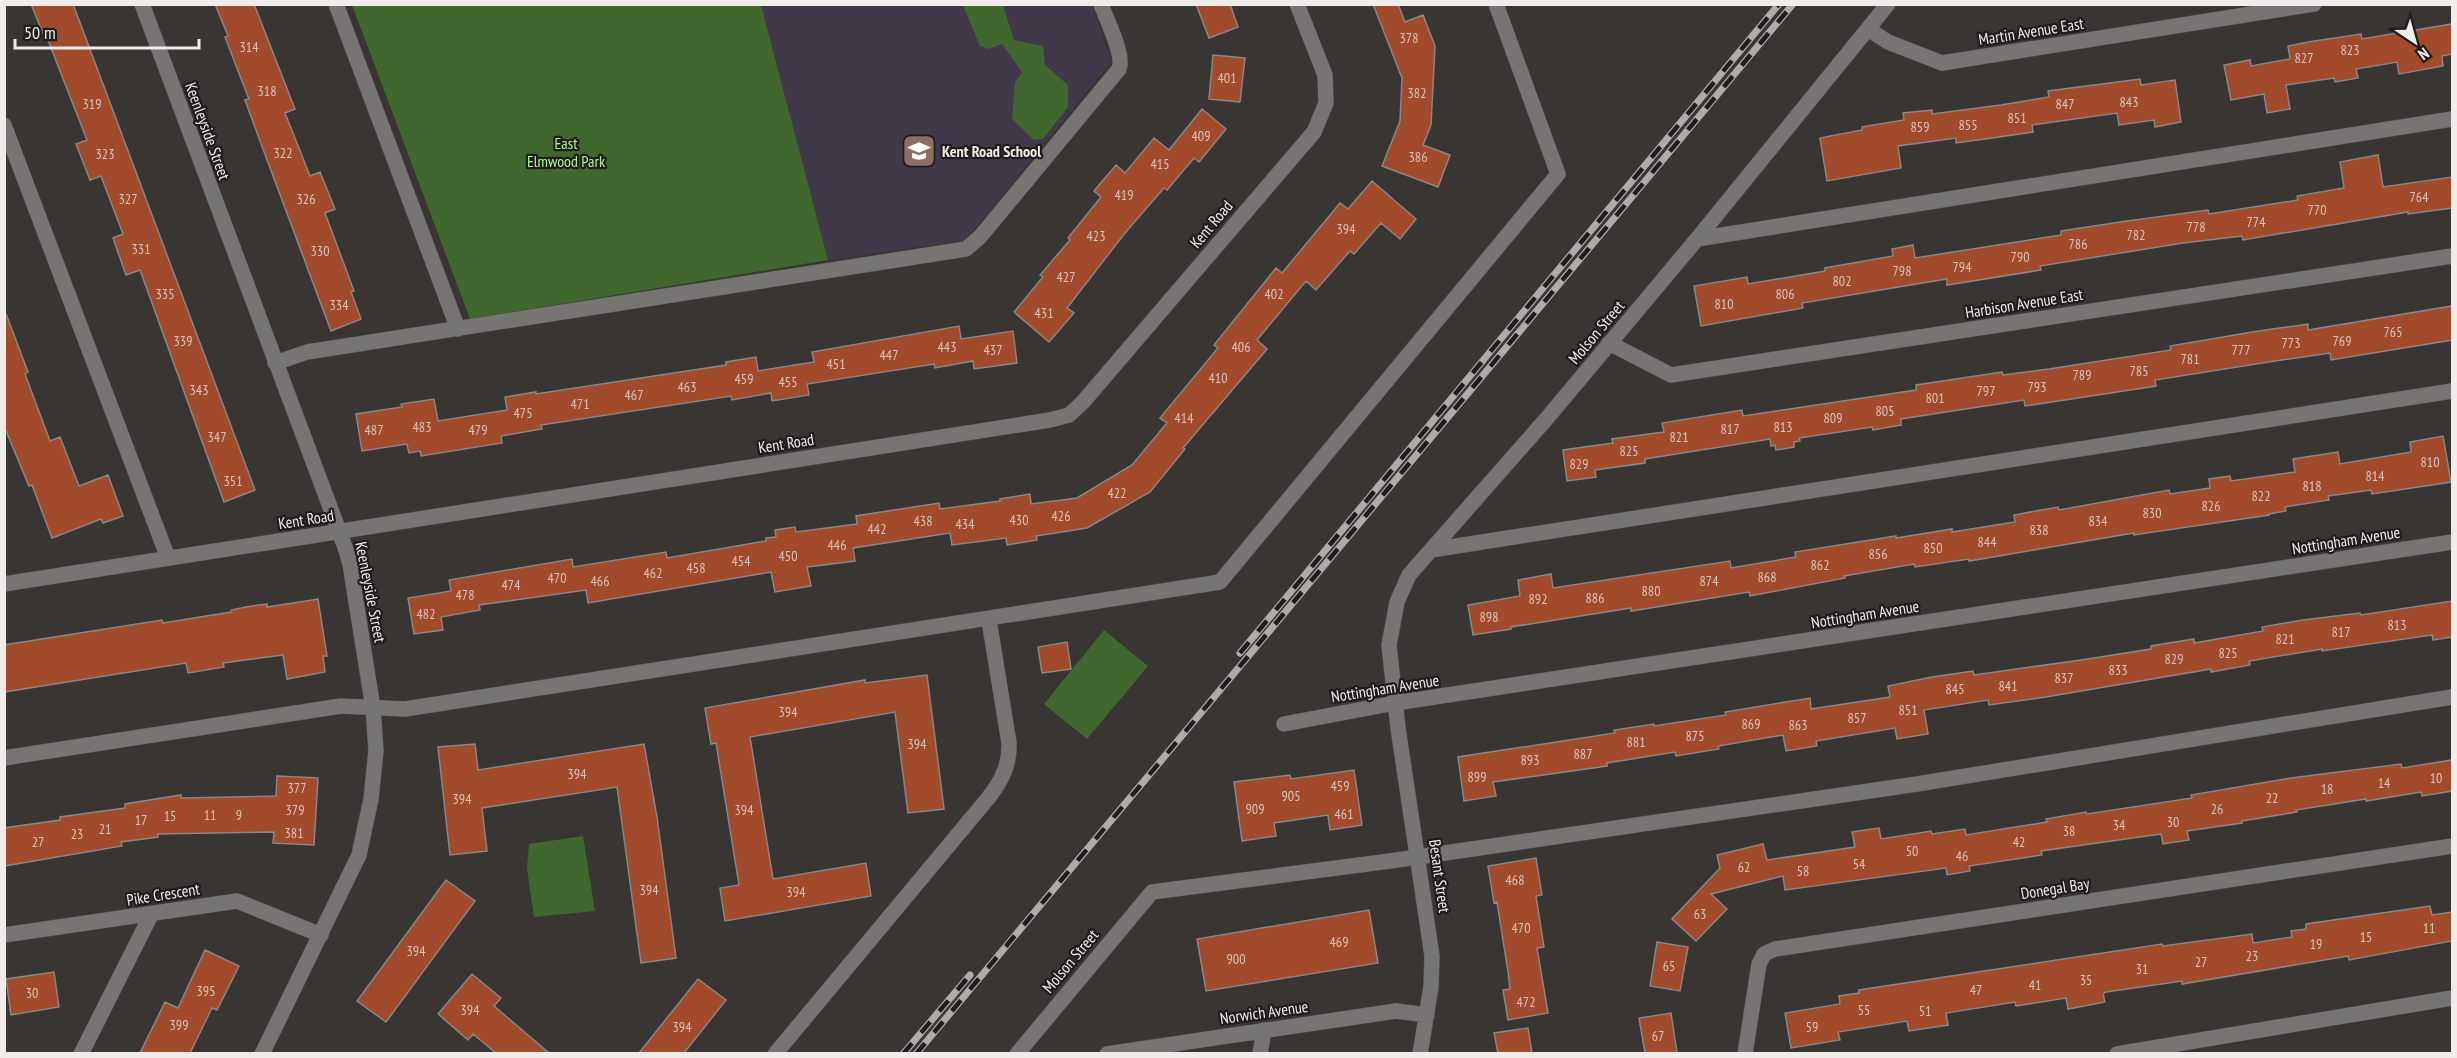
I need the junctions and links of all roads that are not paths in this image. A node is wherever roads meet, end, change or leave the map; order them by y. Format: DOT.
graph roads {
  1 [pos="142,4"];
  2 [pos="336,4"];
  3 [pos="1101,4"];
  4 [pos="1297,4"];
  5 [pos="1496,4"];
  6 [pos="1888,4"];
  7 [pos="2314,4"];
  8 [pos="1868,29"];
  9 [pos="2452,119"];
  10 [pos="4,124"];
  11 [pos="1697,239"];
  12 [pos="2452,256"];
  13 [pos="458,329"];
  14 [pos="1609,343"];
  15 [pos="275,363"];
  16 [pos="2452,391"];
  17 [pos="340,531"];
  18 [pos="2452,542"];
  19 [pos="1431,550"];
  20 [pos="168,558"];
  21 [pos="4,584"];
  22 [pos="989,620"];
  23 [pos="2452,697"];
  24 [pos="1395,703"];
  25 [pos="373,708"];
  26 [pos="1284,724"];
  27 [pos="4,758"];
  28 [pos="2452,846"];
  29 [pos="1419,856"];
  30 [pos="151,915"];
  31 [pos="4,935"];
  32 [pos="321,935"];
  33 [pos="2452,998"];
  34 [pos="1427,1014"];
  35 [pos="1264,1030"];
  36 [pos="81,1053"];
  37 [pos="262,1053"];
  38 [pos="775,1053"];
  39 [pos="1017,1053"];
  40 [pos="1107,1053"];
  41 [pos="1260,1053"];
  42 [pos="1420,1053"];
  43 [pos="1745,1053"];
  44 [pos="2117,1053"];
  1 -- 15 [label="street, Keenleyside Street"];
  2 -- 13 [label="street"];
  3 -- 13 [label="street"];
  4 -- 17 [label="street, Kent Road"];
  5 -- 22 [label="street"];
  6 -- 8 [label="street, Molson Street"];
  7 -- 8 [label="street, Martin Avenue East"];
  8 -- 11 [label="street, Molson Street"];
  9 -- 11 [label="street"];
  10 -- 20 [label="street"];
  11 -- 14 [label="street, Molson Street"];
  12 -- 14 [label="street, Harbison Avenue East"];
  13 -- 15 [label="street"];
  14 -- 19 [label="street, Molson Street"];
  15 -- 17 [label="street, Keenleyside Street"];
  16 -- 19 [label="street"];
  17 -- 20 [label="street, Kent Road"];
  17 -- 25 [label="street, Keenleyside Street"];
  18 -- 24 [label="street, Nottingham Avenue"];
  19 -- 24 [label="street, Molson Street"];
  20 -- 21 [label="street, Kent Road"];
  22 -- 25 [label="street"];
  22 -- 38 [label="street"];
  23 -- 29 [label="street"];
  24 -- 26 [label="street, Nottingham Avenue"];
  24 -- 29 [label="street, Besant Street"];
  25 -- 27 [label="street"];
  25 -- 32 [label="street, Keenleyside Street"];
  28 -- 43 [label="street, Donegal Bay"];
  29 -- 34 [label="street, Besant Street"];
  29 -- 39 [label="street, Molson Street"];
  30 -- 31 [label="street, Pike Crescent"];
  30 -- 32 [label="street, Pike Crescent"];
  30 -- 36 [label="street"];
  32 -- 37 [label="street, Keenleyside Street"];
  33 -- 44 [label="street"];
  34 -- 35 [label="street, Norwich Avenue"];
  34 -- 42 [label="street, Besant Street"];
  35 -- 40 [label="street, Norwich Avenue"];
  35 -- 41 [label="street"];
}
